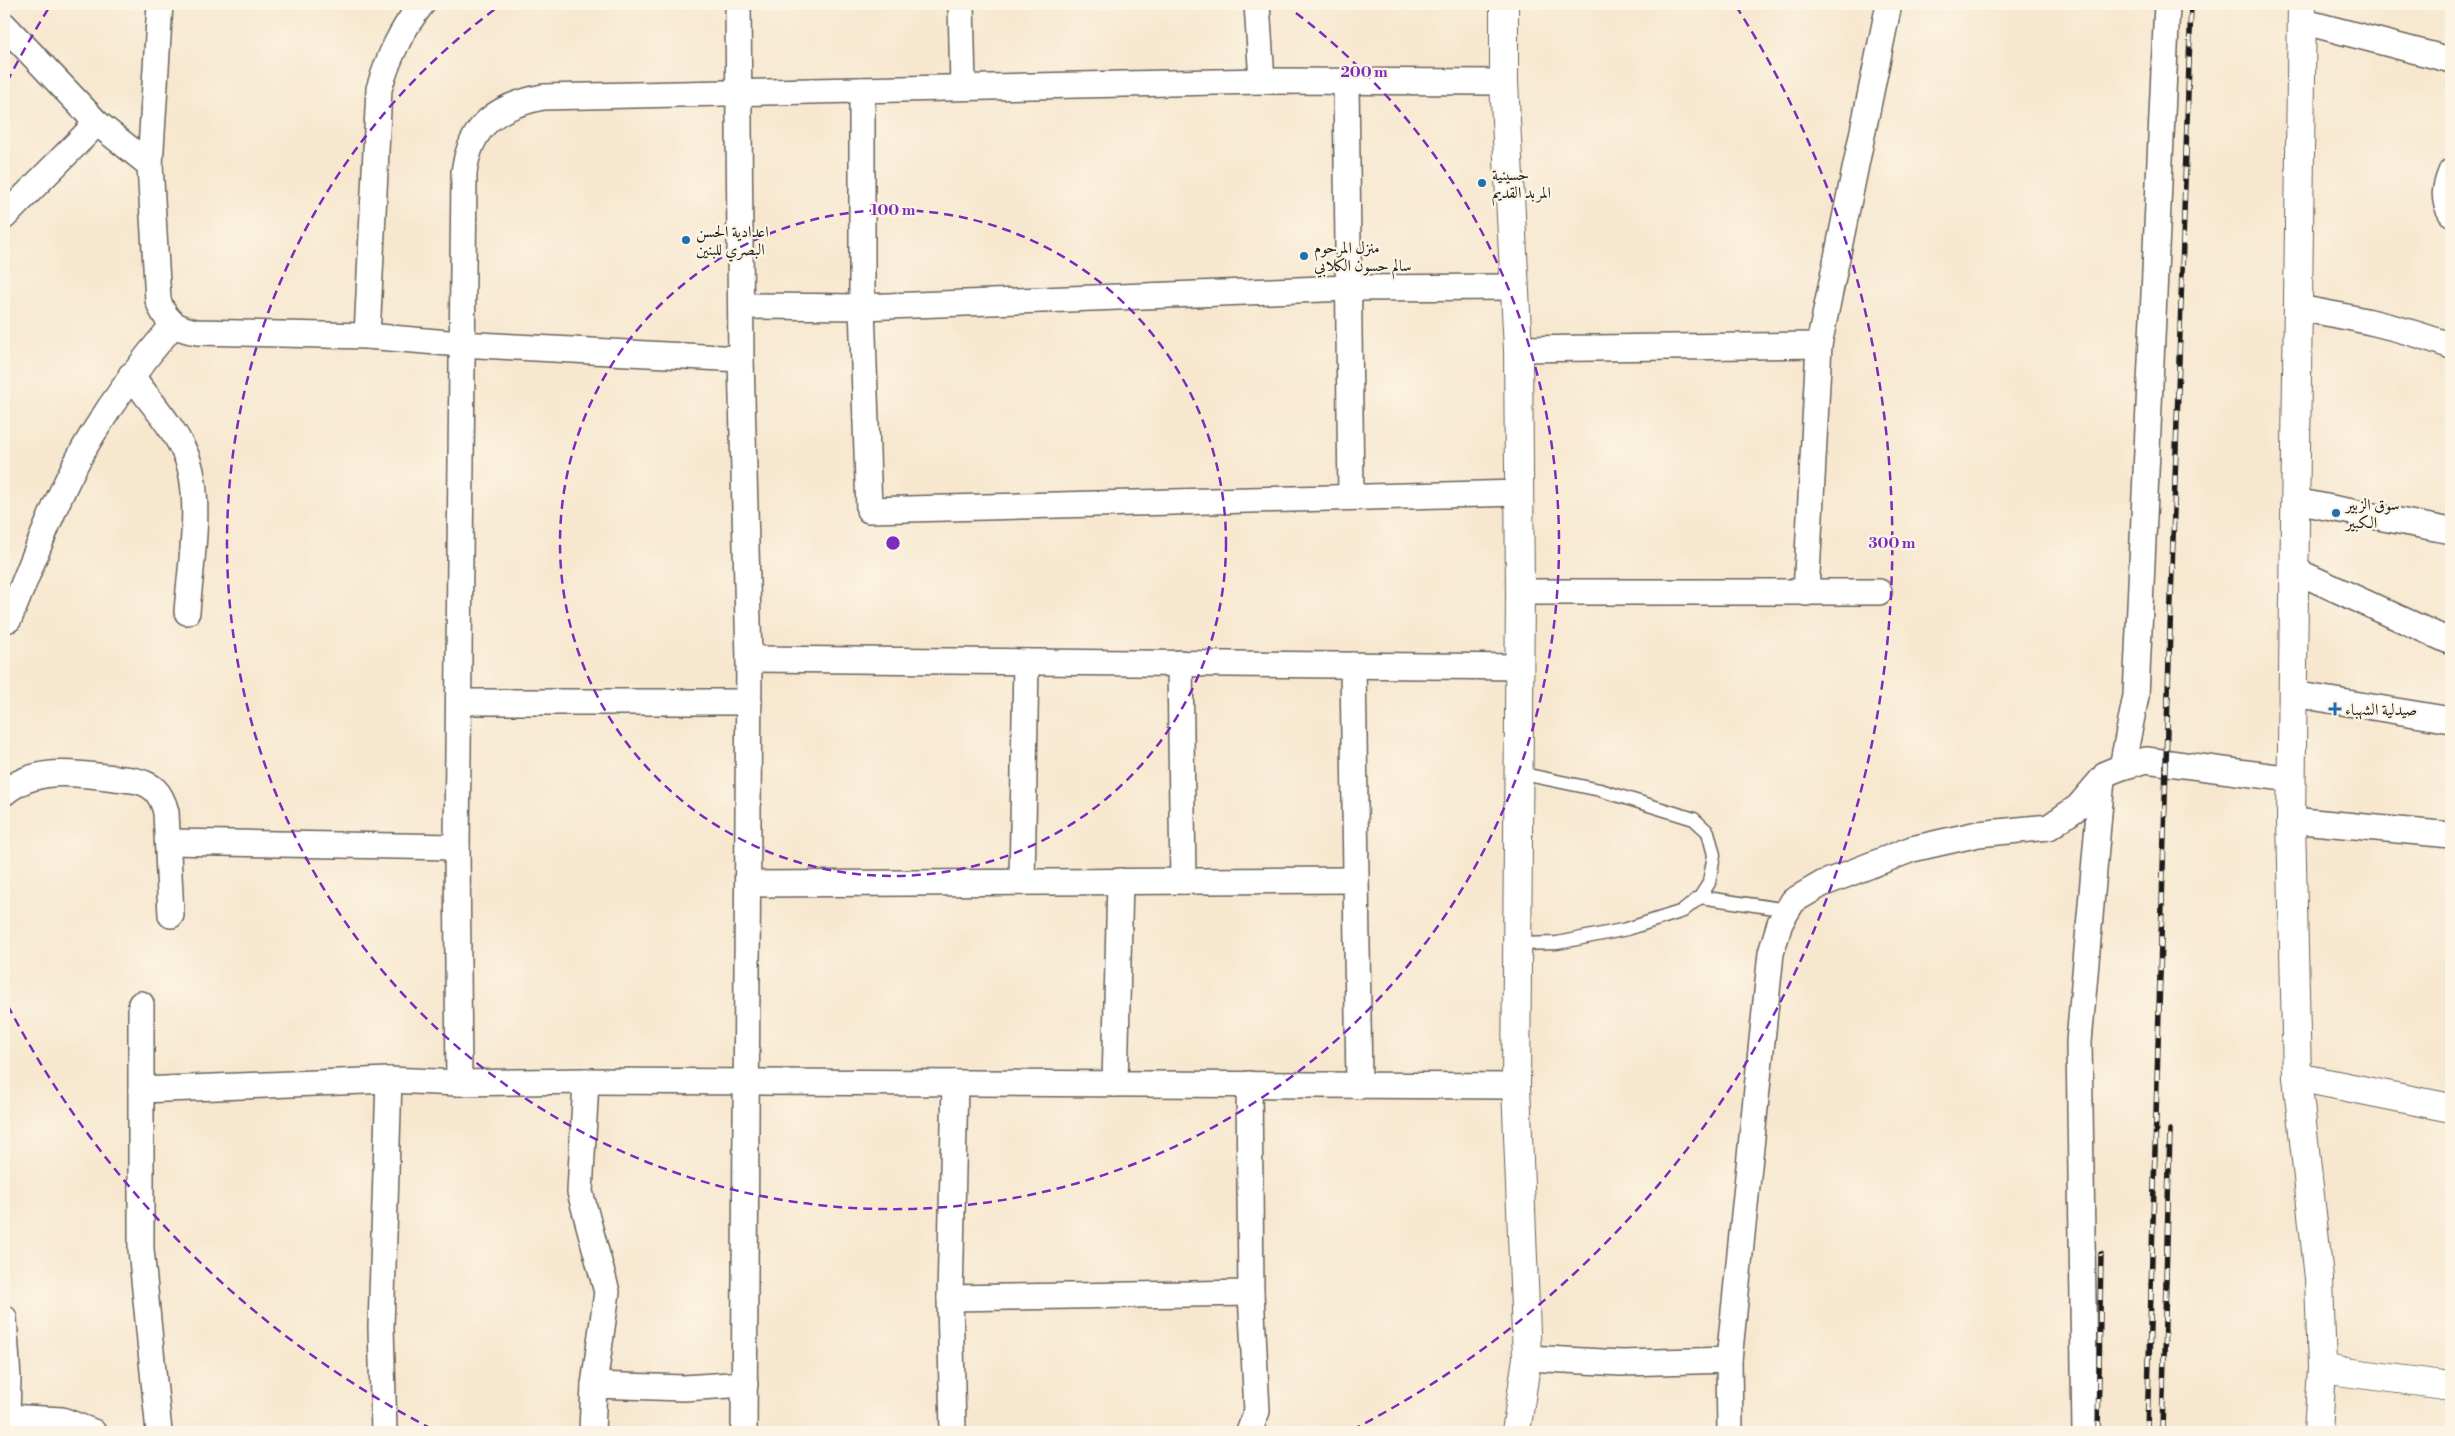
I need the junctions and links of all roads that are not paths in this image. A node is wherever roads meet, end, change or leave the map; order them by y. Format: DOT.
graph roads {
  1 [pos="160,4"];
  2 [pos="422,4"];
  3 [pos="738,4"];
  4 [pos="961,4"];
  5 [pos="1257,4"];
  6 [pos="1504,4"];
  7 [pos="1889,4"];
  8 [pos="2167,4"];
  9 [pos="2301,12"];
  10 [pos="4,25"];
  11 [pos="2451,60"];
  12 [pos="1262,81"];
  13 [pos="1346,81"];
  14 [pos="1504,82"];
  15 [pos="963,86"];
  16 [pos="862,90"];
  17 [pos="738,94"];
  18 [pos="97,123"];
  19 [pos="150,165"];
  20 [pos="2451,172"];
  21 [pos="2451,213"];
  22 [pos="4,217"];
  23 [pos="1514,287"];
  24 [pos="1348,288"];
  25 [pos="742,306"];
  26 [pos="862,307"];
  27 [pos="2298,308"];
  28 [pos="173,325"];
  29 [pos="367,336"];
  30 [pos="460,344"];
  31 [pos="1819,345"];
  32 [pos="2451,346"];
  33 [pos="1518,350"];
  34 [pos="741,359"];
  35 [pos="131,374"];
  36 [pos="1519,493"];
  37 [pos="1351,497"];
  38 [pos="2295,501"];
  39 [pos="2451,531"];
  40 [pos="2294,570"];
  41 [pos="1520,592"];
  42 [pos="1879,592"];
  43 [pos="1806,593"];
  44 [pos="187,612"];
  45 [pos="9,619"];
  46 [pos="2451,642"];
  47 [pos="749,659"];
  48 [pos="1026,662"];
  49 [pos="1180,664"];
  50 [pos="1354,665"];
  51 [pos="1520,667"];
  52 [pos="2293,694"];
  53 [pos="460,702"];
  54 [pos="749,702"];
  55 [pos="2451,720"];
  56 [pos="1519,773"];
  57 [pos="2112,773"];
  58 [pos="2292,779"];
  59 [pos="4,793"];
  60 [pos="2291,820"];
  61 [pos="2451,836"];
  62 [pos="168,842"];
  63 [pos="458,847"];
  64 [pos="1356,880"];
  65 [pos="1120,881"];
  66 [pos="1183,881"];
  67 [pos="1022,882"];
  68 [pos="748,884"];
  69 [pos="1700,897"];
  70 [pos="1788,910"];
  71 [pos="171,914"];
  72 [pos="1518,944"];
  73 [pos="141,1004"];
  74 [pos="2297,1077"];
  75 [pos="389,1080"];
  76 [pos="586,1081"];
  77 [pos="746,1082"];
  78 [pos="459,1083"];
  79 [pos="955,1083"];
  80 [pos="1115,1084"];
  81 [pos="1248,1084"];
  82 [pos="1359,1086"];
  83 [pos="1516,1086"];
  84 [pos="141,1090"];
  85 [pos="2451,1108"];
  86 [pos="1251,1293"];
  87 [pos="950,1298"];
  88 [pos="4,1318"];
  89 [pos="1527,1358"];
  90 [pos="1729,1360"];
  91 [pos="2322,1369"];
  92 [pos="6,1379"];
  93 [pos="594,1384"];
  94 [pos="745,1384"];
  95 [pos="2451,1386"];
  96 [pos="93,1432"];
  97 [pos="159,1432"];
  98 [pos="384,1432"];
  99 [pos="592,1432"];
  100 [pos="744,1432"];
  101 [pos="953,1432"];
  102 [pos="1249,1432"];
  103 [pos="1516,1432"];
  104 [pos="1730,1432"];
  105 [pos="2085,1432"];
  106 [pos="2318,1432"];
  1 -- 19 [label="street"];
  2 -- 29 [label="street"];
  3 -- 17 [label="street"];
  4 -- 15 [label="street"];
  5 -- 12 [label="street"];
  6 -- 14 [label="street"];
  7 -- 31 [label="street"];
  8 -- 57 [label="street"];
  9 -- 11 [label="street"];
  9 -- 27 [label="street"];
  10 -- 18 [label="street"];
  12 -- 13 [label="street"];
  12 -- 15 [label="street"];
  13 -- 14 [label="street"];
  13 -- 24 [label="street"];
  14 -- 23 [label="street"];
  15 -- 16 [label="street"];
  16 -- 17 [label="street"];
  16 -- 26 [label="street"];
  17 -- 25 [label="street"];
  17 -- 30 [label="street"];
  18 -- 19 [label="street"];
  18 -- 22 [label="street"];
  19 -- 28 [label="street"];
  20 -- 21 [label="street"];
  23 -- 24 [label="street"];
  23 -- 33 [label="street"];
  24 -- 26 [label="street"];
  24 -- 37 [label="street"];
  25 -- 26 [label="street"];
  25 -- 34 [label="street"];
  26 -- 37 [label="street"];
  27 -- 32 [label="street"];
  27 -- 38 [label="street"];
  28 -- 29 [label="street"];
  28 -- 35 [label="street"];
  29 -- 30 [label="street"];
  30 -- 34 [label="street"];
  30 -- 53 [label="street"];
  31 -- 33 [label="street"];
  31 -- 43 [label="street"];
  33 -- 36 [label="street"];
  34 -- 47 [label="street"];
  35 -- 44 [label="street"];
  35 -- 45 [label="street"];
  36 -- 37 [label="street"];
  36 -- 41 [label="street"];
  38 -- 39 [label="street"];
  38 -- 40 [label="street"];
  40 -- 46 [label="street"];
  40 -- 52 [label="street"];
  41 -- 43 [label="street"];
  41 -- 51 [label="street"];
  42 -- 43 [label="street"];
  47 -- 48 [label="street"];
  47 -- 54 [label="street"];
  48 -- 49 [label="street"];
  48 -- 67 [label="street"];
  49 -- 50 [label="street"];
  49 -- 66 [label="street"];
  50 -- 51 [label="street"];
  50 -- 64 [label="street"];
  51 -- 56 [label="street"];
  52 -- 55 [label="street"];
  52 -- 58 [label="street"];
  53 -- 54 [label="street"];
  53 -- 63 [label="street"];
  54 -- 68 [label="street"];
  56 -- 69 [label="lane"];
  56 -- 72 [label="street"];
  57 -- 58 [label="street"];
  57 -- 70 [label="street"];
  57 -- 105 [label="street"];
  58 -- 60 [label="street"];
  59 -- 62 [label="street"];
  60 -- 61 [label="street"];
  60 -- 74 [label="street"];
  62 -- 63 [label="street"];
  62 -- 71 [label="street"];
  63 -- 78 [label="street"];
  64 -- 66 [label="street"];
  64 -- 82 [label="street"];
  65 -- 66 [label="street"];
  65 -- 67 [label="street"];
  65 -- 80 [label="street"];
  67 -- 68 [label="street"];
  68 -- 77 [label="street"];
  69 -- 70 [label="lane"];
  69 -- 72 [label="lane"];
  70 -- 90 [label="street"];
  72 -- 83 [label="street"];
  73 -- 84 [label="street"];
  74 -- 85 [label="street"];
  74 -- 91 [label="street"];
  75 -- 78 [label="street"];
  75 -- 84 [label="street"];
  75 -- 98 [label="street"];
  76 -- 77 [label="street"];
  76 -- 78 [label="street"];
  76 -- 93 [label="street"];
  77 -- 79 [label="street"];
  77 -- 94 [label="street"];
  79 -- 80 [label="street"];
  79 -- 87 [label="street"];
  80 -- 81 [label="street"];
  81 -- 82 [label="street"];
  81 -- 86 [label="street"];
  82 -- 83 [label="street"];
  83 -- 89 [label="street"];
  84 -- 97 [label="street"];
  86 -- 87 [label="street"];
  86 -- 102 [label="street"];
  87 -- 101 [label="street"];
  88 -- 92 [label="street"];
  89 -- 90 [label="street"];
  89 -- 103 [label="street"];
  90 -- 104 [label="street"];
  91 -- 95 [label="street"];
  91 -- 106 [label="street"];
  92 -- 96 [label="street"];
  93 -- 94 [label="street"];
  93 -- 99 [label="street"];
  94 -- 100 [label="street"];
}
